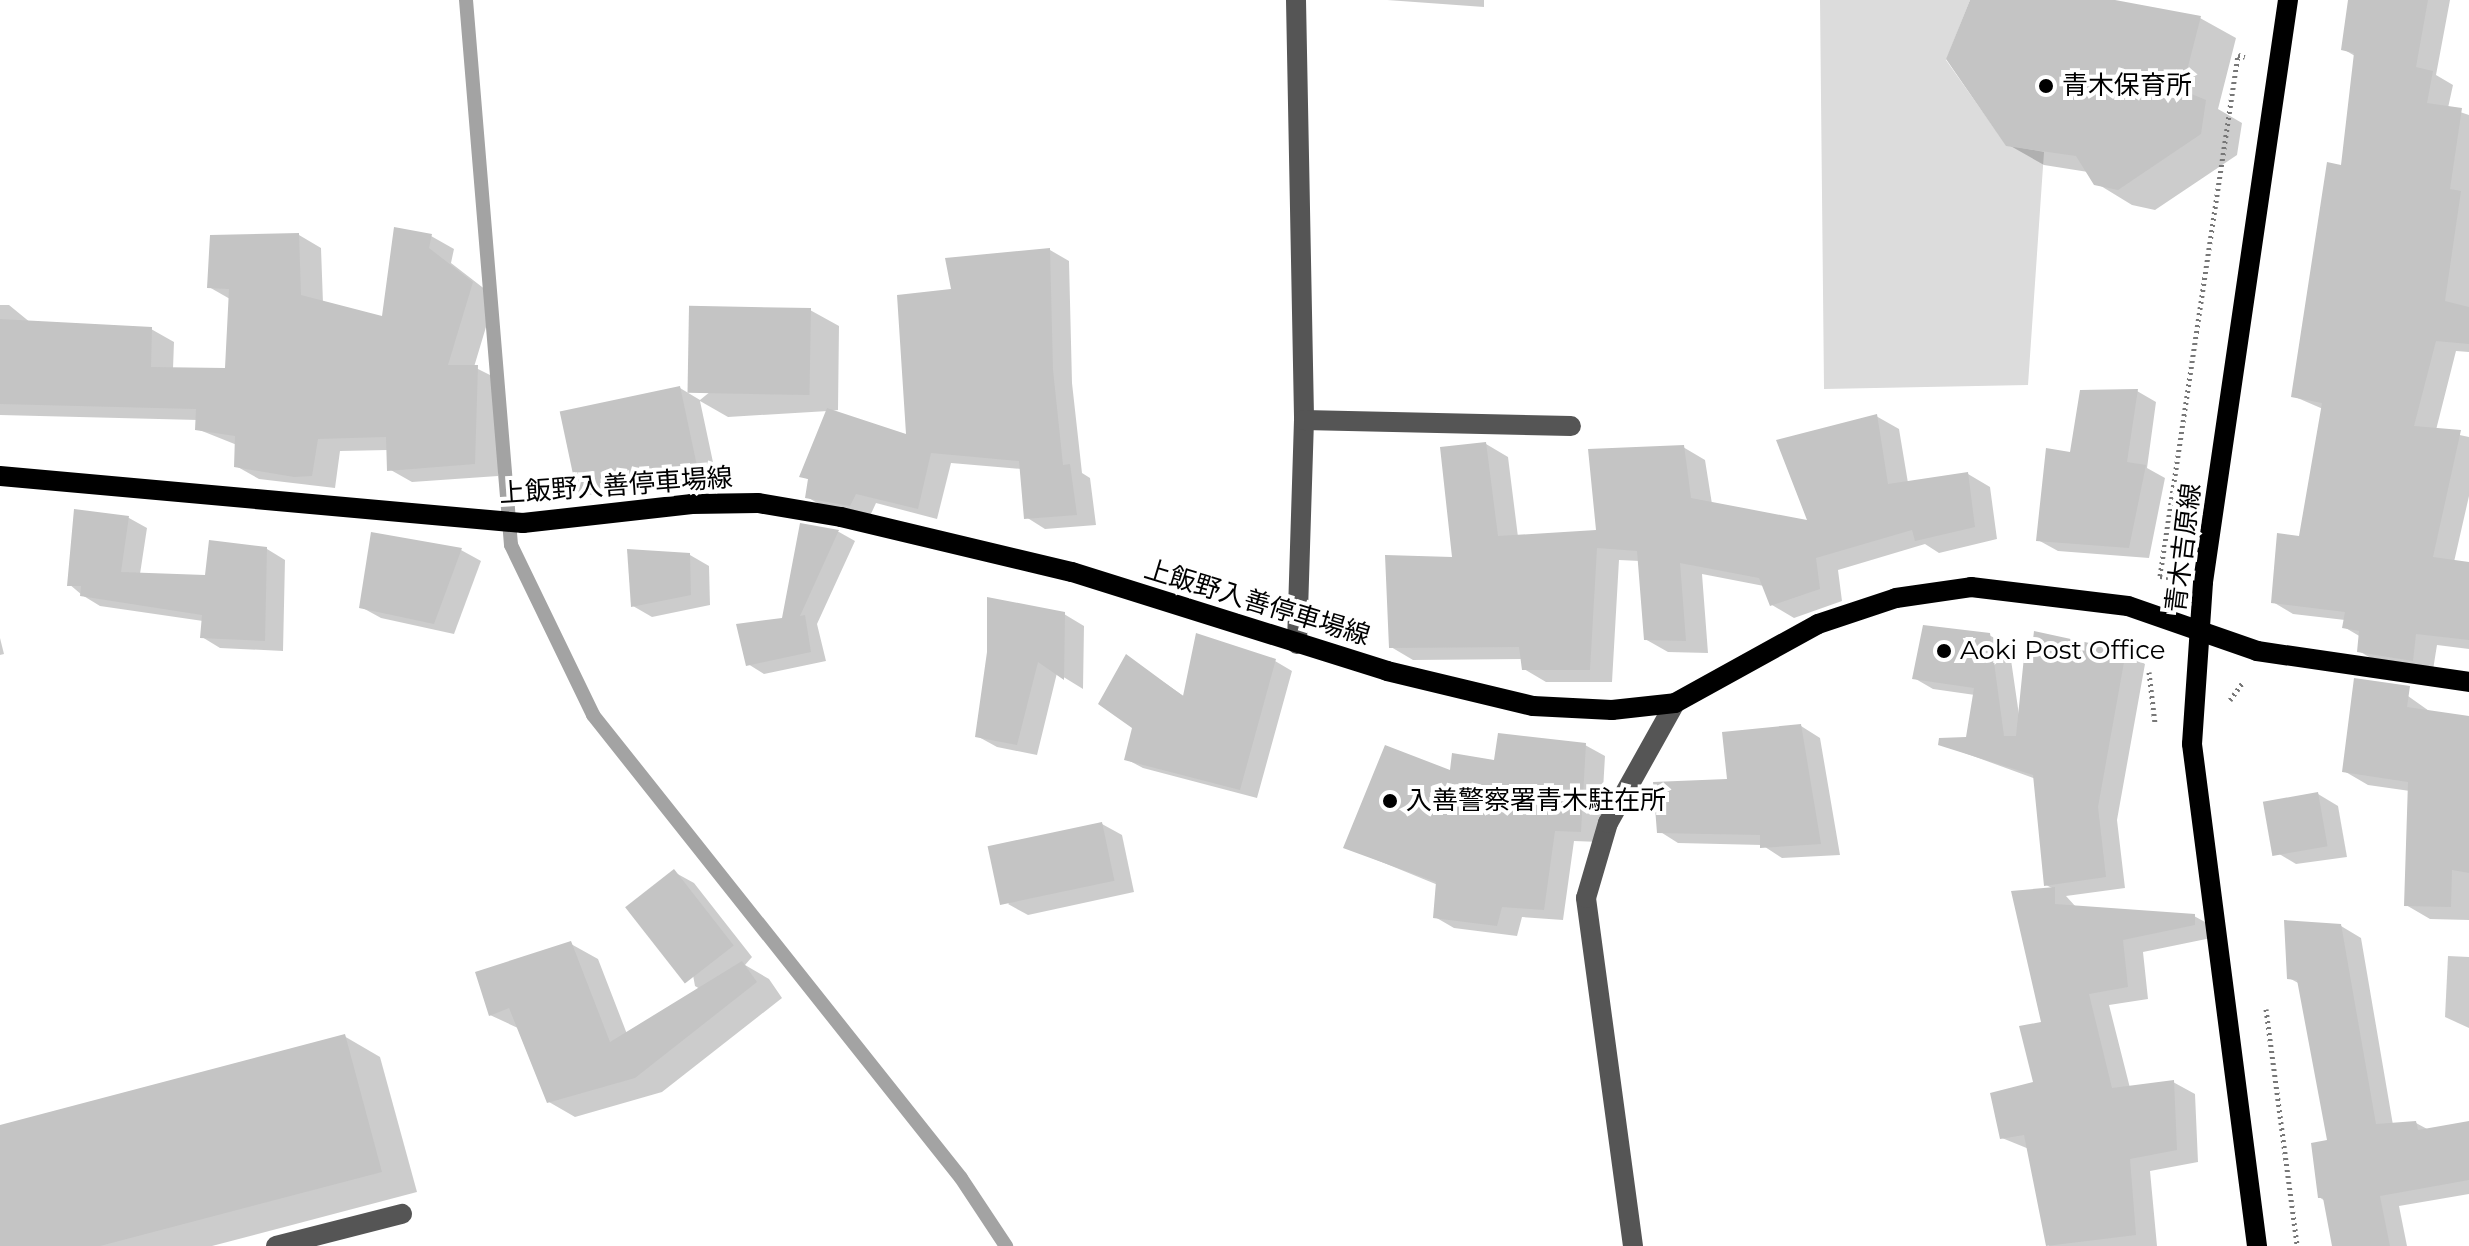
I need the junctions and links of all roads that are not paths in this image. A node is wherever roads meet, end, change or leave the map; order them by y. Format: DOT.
graph roads {
  1 [pos="1296,0"];
  2 [pos="2288,0"];
  3 [pos="1304,420"];
  4 [pos="1571,426"];
  5 [pos="0,476"];
  6 [pos="2200,633"];
  7 [pos="1297,644"];
  8 [pos="2469,682"];
  9 [pos="1675,703"];
  10 [pos="402,1214"];
  11 [pos="276,1246"];
  12 [pos="1633,1246"];
  13 [pos="2257,1246"];
  1 -- 3 [label="street"];
  2 -- 6 [label="main road, 青木吉原線"];
  3 -- 4 [label="street"];
  3 -- 7 [label="street"];
  5 -- 7 [label="main road, 上飯野入善停車場線"];
  6 -- 8 [label="main road, 上飯野入善停車場線"];
  6 -- 9 [label="main road, 上飯野入善停車場線"];
  6 -- 13 [label="main road, 青木吉原線"];
  7 -- 9 [label="main road, 上飯野入善停車場線"];
  9 -- 12 [label="street"];
  10 -- 11 [label="street"];
}
